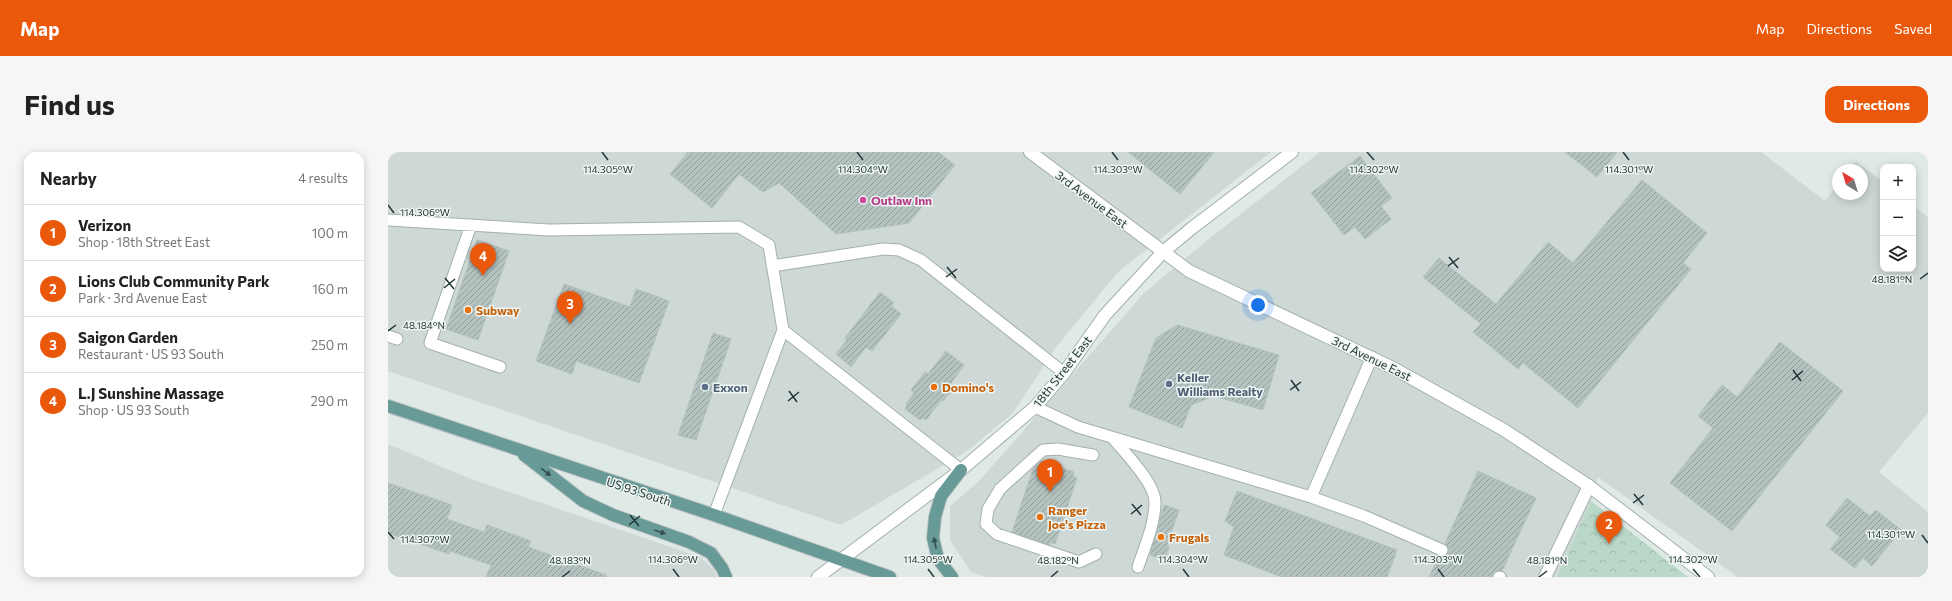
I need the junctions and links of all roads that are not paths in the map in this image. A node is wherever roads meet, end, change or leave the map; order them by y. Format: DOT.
graph roads {
  1 [pos="1030,152"];
  2 [pos="1292,152"];
  3 [pos="388,220"];
  4 [pos="471,225"];
  5 [pos="1163,252"];
  6 [pos="772,266"];
  7 [pos="783,330"];
  8 [pos="1372,358"];
  9 [pos="500,367"];
  10 [pos="1064,373"];
  11 [pos="388,406"];
  12 [pos="1035,407"];
  13 [pos="1112,437"];
  14 [pos="515,448"];
  15 [pos="1093,455"];
  16 [pos="961,470"];
  17 [pos="1589,486"];
  18 [pos="1310,497"];
  19 [pos="714,515"];
  20 [pos="1442,550"];
  21 [pos="1096,554"];
  22 [pos="841,560"];
  23 [pos="1138,567"];
  24 [pos="726,577"];
  25 [pos="818,577"];
  26 [pos="890,577"];
  27 [pos="952,577"];
  28 [pos="1545,577"];
  29 [pos="1708,577"];
  1 -- 5 [label="street, 3rd Avenue East"];
  2 -- 5 [label="street, 18th Street East"];
  3 -- 4 [label="lane"];
  4 -- 6 [label="lane"];
  4 -- 9 [label="lane"];
  5 -- 8 [label="street, 3rd Avenue East"];
  5 -- 10 [label="street, 18th Street East"];
  6 -- 7 [label="lane"];
  6 -- 10 [label="lane"];
  7 -- 16 [label="lane"];
  7 -- 19 [label="lane"];
  8 -- 17 [label="street, 3rd Avenue East"];
  8 -- 18 [label="lane"];
  10 -- 12 [label="street, 18th Street East"];
  11 -- 14 [label="main road, US 93 South"];
  12 -- 13 [label="lane"];
  12 -- 16 [label="street, 18th Street East"];
  13 -- 18 [label="lane"];
  13 -- 23 [label="lane"];
  14 -- 19 [label="main road, US 93 South"];
  14 -- 24 [label="main road, one-way"];
  15 -- 21 [label="lane"];
  16 -- 22 [label="street, 18th Street East"];
  27 -- 16 [label="main road, one-way"];
  17 -- 28 [label="street"];
  17 -- 29 [label="street, 3rd Avenue East"];
  18 -- 20 [label="lane"];
  19 -- 22 [label="main road, US 93 South"];
  22 -- 25 [label="street, 18th Street East"];
  22 -- 26 [label="main road, US 93 South"];
}
